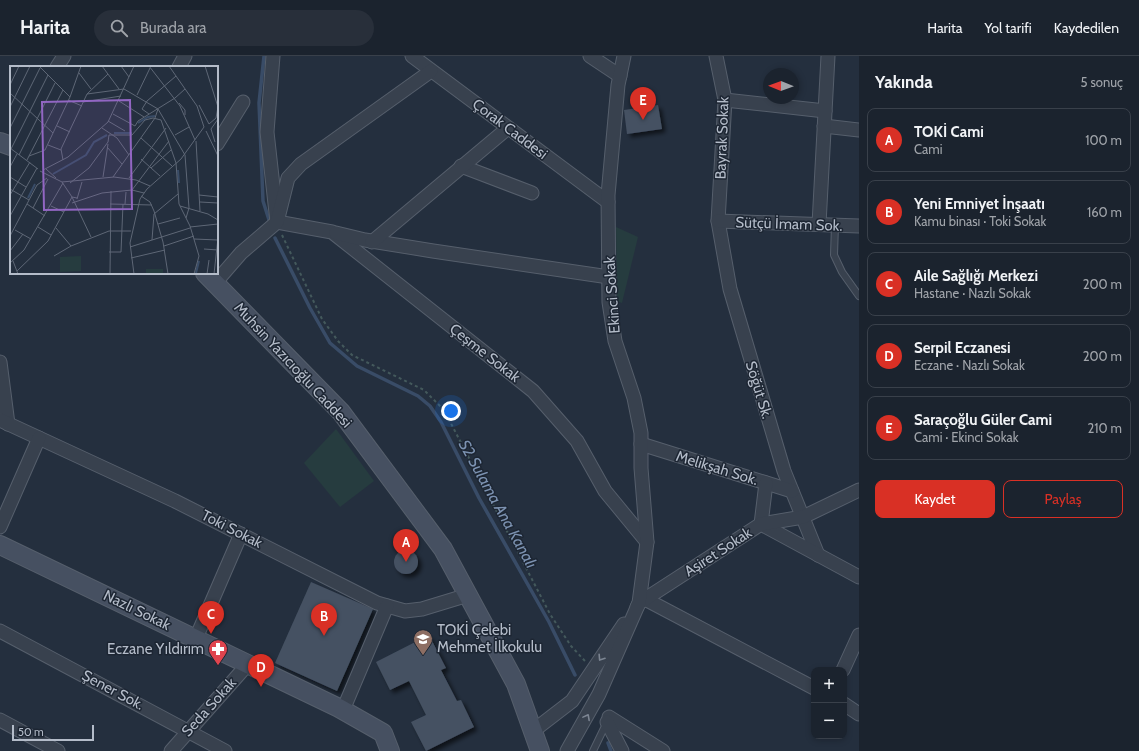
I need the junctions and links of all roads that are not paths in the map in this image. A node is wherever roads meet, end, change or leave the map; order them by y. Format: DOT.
graph roads {
  1 [pos="64,56"];
  2 [pos="185,56"];
  3 [pos="273,56"];
  4 [pos="412,56"];
  5 [pos="590,56"];
  6 [pos="624,56"];
  7 [pos="716,56"];
  8 [pos="828,56"];
  9 [pos="58,66"];
  10 [pos="180,66"];
  11 [pos="431,71"];
  12 [pos="620,76"];
  13 [pos="725,100"];
  14 [pos="243,102"];
  15 [pos="825,111"];
  16 [pos="824,126"];
  17 [pos="508,128"];
  18 [pos="859,130"];
  19 [pos="218,142"];
  20 [pos="461,166"];
  21 [pos="532,193"];
  22 [pos="608,202"];
  23 [pos="718,221"];
  24 [pos="277,222"];
  25 [pos="819,224"];
  26 [pos="835,225"];
  27 [pos="859,226"];
  28 [pos="332,232"];
  29 [pos="372,242"];
  30 [pos="218,272"];
  31 [pos="609,277"];
  32 [pos="210,278"];
  33 [pos="859,296"];
  34 [pos="0,362"];
  35 [pos="4,422"];
  36 [pos="39,438"];
  37 [pos="641,444"];
  38 [pos="766,483"];
  39 [pos="859,490"];
  40 [pos="792,492"];
  41 [pos="803,517"];
  42 [pos="761,524"];
  43 [pos="0,527"];
  44 [pos="241,534"];
  45 [pos="647,542"];
  46 [pos="0,545"];
  47 [pos="818,555"];
  48 [pos="859,577"];
  49 [pos="468,595"];
  50 [pos="642,601"];
  51 [pos="387,606"];
  52 [pos="0,631"];
  53 [pos="859,635"];
  54 [pos="196,638"];
  55 [pos="248,664"];
  56 [pos="844,667"];
  57 [pos="811,686"];
  58 [pos="847,706"];
  59 [pos="343,710"];
  60 [pos="859,714"];
  61 [pos="608,719"];
  62 [pos="0,720"];
  63 [pos="189,730"];
  64 [pos="533,732"];
  65 [pos="58,751"];
  66 [pos="171,751"];
  67 [pos="225,751"];
  68 [pos="390,751"];
  69 [pos="540,751"];
  70 [pos="567,751"];
  71 [pos="593,751"];
  72 [pos="622,751"];
  73 [pos="663,751"];
  1 -- 9 [label="street"];
  2 -- 10 [label="street"];
  3 -- 24 [label="street"];
  4 -- 11 [label="street, Çorak Caddesi"];
  5 -- 12 [label="street"];
  6 -- 12 [label="street, Ekinci Sokak"];
  7 -- 13 [label="street, Bayrak Sokak"];
  8 -- 15 [label="street"];
  11 -- 17 [label="street, Çorak Caddesi"];
  11 -- 24 [label="street"];
  12 -- 22 [label="street, Ekinci Sokak"];
  13 -- 15 [label="street"];
  13 -- 23 [label="street, Bayrak Sokak"];
  14 -- 19 [label="street"];
  15 -- 16 [label="street"];
  16 -- 18 [label="street"];
  16 -- 25 [label="street"];
  17 -- 20 [label="street"];
  17 -- 22 [label="street, Çorak Caddesi"];
  20 -- 21 [label="street"];
  20 -- 29 [label="street"];
  22 -- 31 [label="street, Ekinci Sokak"];
  23 -- 25 [label="street, Sütçü İmam Sok."];
  23 -- 40 [label="street, Söğüt Sk."];
  24 -- 28 [label="street, Çeşme Sokak"];
  24 -- 30 [label="street"];
  25 -- 26 [label="street, Sütçü İmam Sok."];
  26 -- 27 [label="street, Sütçü İmam Sok."];
  26 -- 33 [label="lane"];
  28 -- 29 [label="street"];
  28 -- 45 [label="street, Çeşme Sokak"];
  29 -- 31 [label="street"];
  31 -- 37 [label="street, Ekinci Sokak"];
  32 -- 49 [label="main road, Muhsin Yazıcıoğlu Caddesi"];
  34 -- 35 [label="street"];
  35 -- 36 [label="street, Toki Sokak"];
  36 -- 43 [label="street"];
  36 -- 44 [label="street, Toki Sokak"];
  37 -- 38 [label="street, Melikşah Sok."];
  37 -- 45 [label="street, Ekinci Sokak"];
  38 -- 40 [label="street, Melikşah Sok."];
  38 -- 42 [label="street"];
  39 -- 41 [label="street, Aşiret Sokak"];
  40 -- 41 [label="street, Söğüt Sk."];
  41 -- 42 [label="street, Aşiret Sokak"];
  41 -- 47 [label="street, Söğüt Sk."];
  42 -- 47 [label="street"];
  42 -- 50 [label="street, Aşiret Sokak"];
  44 -- 51 [label="street, Toki Sokak"];
  44 -- 54 [label="street"];
  45 -- 50 [label="street, Ekinci Sokak"];
  46 -- 54 [label="main road, Nazlı Sokak"];
  47 -- 48 [label="street"];
  49 -- 51 [label="street, Toki Sokak"];
  49 -- 64 [label="main road, Muhsin Yazıcıoğlu Caddesi"];
  50 -- 57 [label="street"];
  50 -- 64 [label="street, Aşiret Sokak, one-way"];
  70 -- 50 [label="street, one-way"];
  51 -- 59 [label="street"];
  52 -- 63 [label="street, Şener Sok."];
  53 -- 56 [label="street"];
  54 -- 55 [label="main road, Nazlı Sokak"];
  55 -- 59 [label="main road, Nazlı Sokak"];
  55 -- 63 [label="street, Seda Sokak"];
  58 -- 60 [label="street"];
  59 -- 68 [label="main road, Nazlı Sokak"];
  61 -- 71 [label="lane"];
  61 -- 72 [label="street"];
  61 -- 73 [label="street"];
  62 -- 65 [label="street"];
  63 -- 66 [label="street, Seda Sokak"];
  63 -- 67 [label="street, Şener Sok."];
  64 -- 69 [label="main road, Muhsin Yazıcıoğlu Caddesi"];
}
